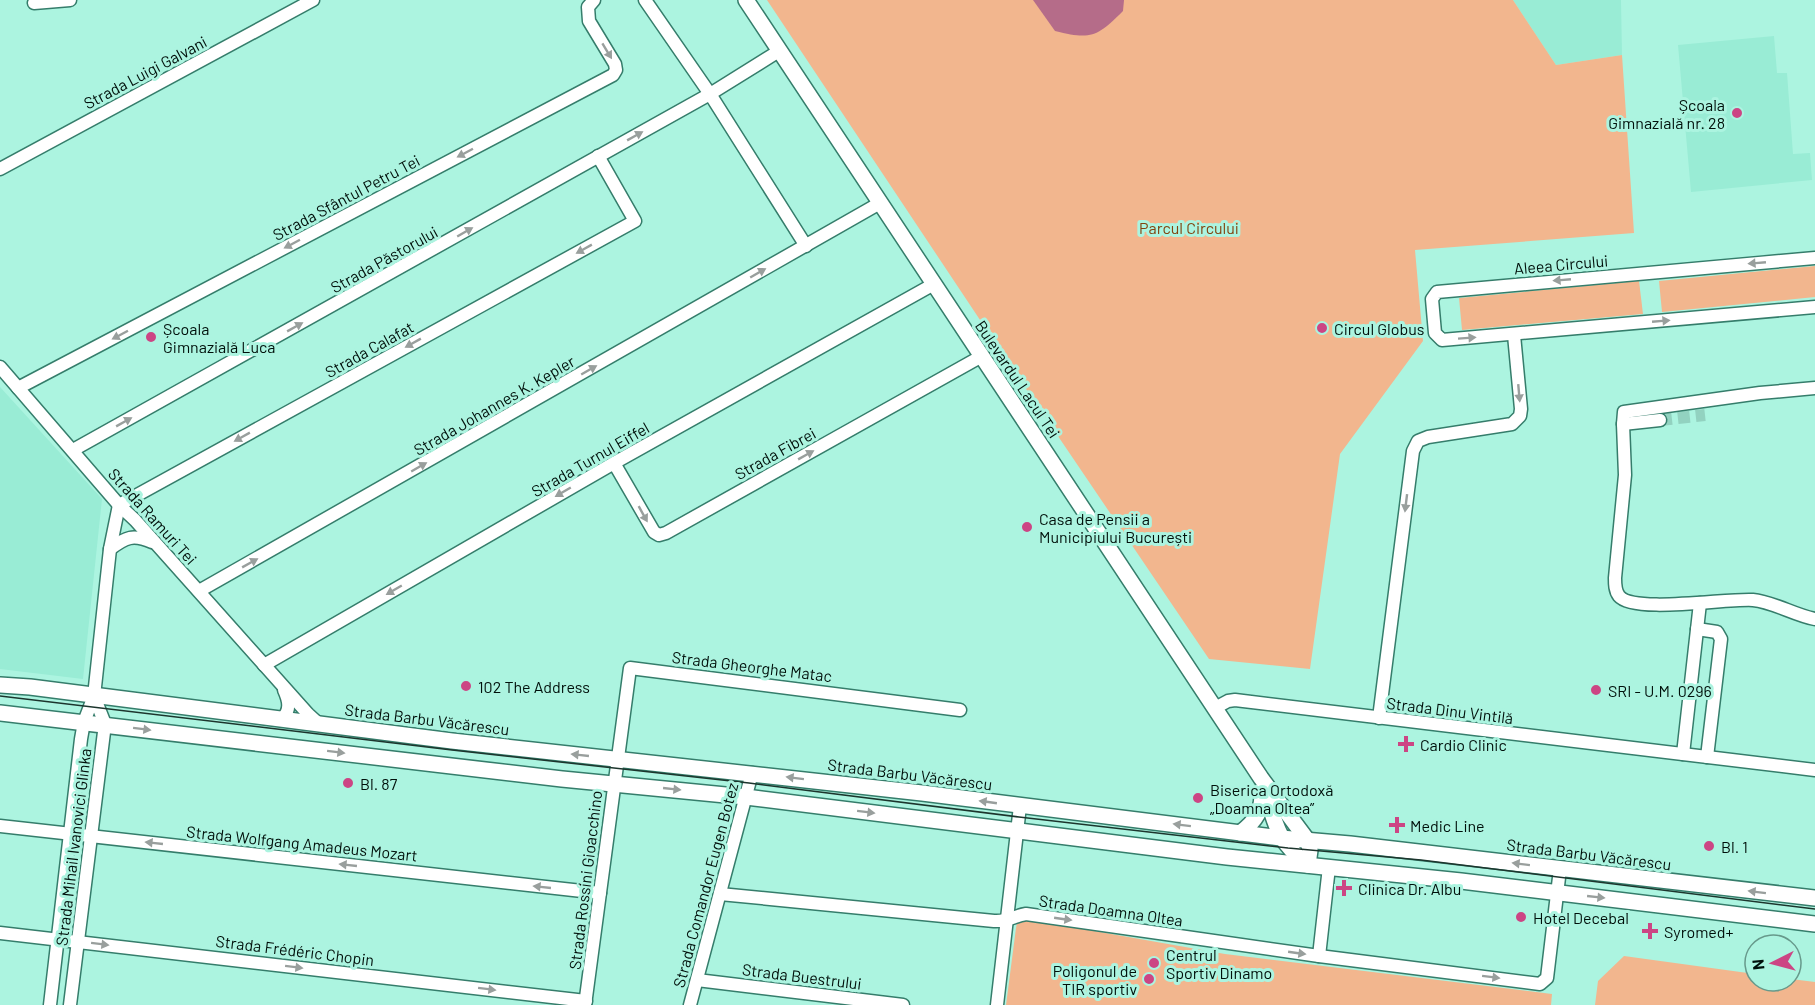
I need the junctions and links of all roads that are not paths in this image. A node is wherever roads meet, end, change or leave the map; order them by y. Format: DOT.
graph roads {
  1 [pos="70,0"];
  2 [pos="594,0"];
  3 [pos="645,0"];
  4 [pos="746,0"];
  5 [pos="308,1"];
  6 [pos="34,3"];
  7 [pos="779,51"];
  8 [pos="710,94"];
  9 [pos="598,156"];
  10 [pos="0,169"];
  11 [pos="880,203"];
  12 [pos="806,246"];
  13 [pos="1815,258"];
  14 [pos="934,284"];
  15 [pos="1815,307"];
  16 [pos="1514,335"];
  17 [pos="982,356"];
  18 [pos="0,367"];
  19 [pos="18,388"];
  20 [pos="1815,388"];
  21 [pos="1660,420"];
  22 [pos="1623,424"];
  23 [pos="73,450"];
  24 [pos="614,463"];
  25 [pos="119,505"];
  26 [pos="156,543"];
  27 [pos="110,549"];
  28 [pos="199,591"];
  29 [pos="1700,603"];
  30 [pos="1815,619"];
  31 [pos="1698,629"];
  32 [pos="264,665"];
  33 [pos="0,685"];
  34 [pos="283,686"];
  35 [pos="94,696"];
  36 [pos="1215,708"];
  37 [pos="960,710"];
  38 [pos="0,713"];
  39 [pos="1379,718"];
  40 [pos="282,719"];
  41 [pos="84,722"];
  42 [pos="105,724"];
  43 [pos="319,724"];
  44 [pos="1683,754"];
  45 [pos="1707,757"];
  46 [pos="618,759"];
  47 [pos="1815,770"];
  48 [pos="752,773"];
  49 [pos="1261,778"];
  50 [pos="614,783"];
  51 [pos="746,797"];
  52 [pos="1020,806"];
  53 [pos="0,826"];
  54 [pos="1017,831"];
  55 [pos="1240,832"];
  56 [pos="68,834"];
  57 [pos="91,836"];
  58 [pos="1281,838"];
  59 [pos="1308,841"];
  60 [pos="1308,865"];
  61 [pos="1329,867"];
  62 [pos="1560,869"];
  63 [pos="600,893"];
  64 [pos="1557,893"];
  65 [pos="720,894"];
  66 [pos="1815,898"];
  67 [pos="1006,922"];
  68 [pos="1815,924"];
  69 [pos="0,933"];
  70 [pos="57,940"];
  71 [pos="77,942"];
  72 [pos="1319,956"];
  73 [pos="697,980"];
  74 [pos="586,1003"];
  75 [pos="50,1005"];
  76 [pos="70,1005"];
  77 [pos="690,1005"];
  78 [pos="903,1005"];
  79 [pos="997,1005"];
  1 -- 6 [label="street"];
  2 -- 19 [label="street, Strada Sfântul Petru Tei, one-way"];
  3 -- 8 [label="street"];
  4 -- 7 [label="main road, Bulevardul Lacul Tei"];
  5 -- 10 [label="street, Strada Luigi Galvani"];
  7 -- 8 [label="street, Strada Păstorului"];
  7 -- 11 [label="main road, Bulevardul Lacul Tei"];
  9 -- 8 [label="street, Strada Păstorului, one-way"];
  8 -- 12 [label="street"];
  23 -- 9 [label="street, Strada Păstorului, one-way"];
  9 -- 25 [label="street, Strada Calafat, one-way"];
  11 -- 12 [label="street, Strada Johannes K. Kepler"];
  11 -- 14 [label="main road, Bulevardul Lacul Tei"];
  28 -- 12 [label="street, Strada Johannes K. Kepler, one-way"];
  13 -- 16 [label="street, Aleea Circului, one-way"];
  14 -- 17 [label="main road, Bulevardul Lacul Tei"];
  14 -- 24 [label="street, Strada Turnul Eiffel"];
  16 -- 15 [label="street, Aleea Circului, one-way"];
  16 -- 39 [label="street, one-way"];
  24 -- 17 [label="street, Strada Fibrei, one-way"];
  17 -- 36 [label="main road, Bulevardul Lacul Tei"];
  18 -- 19 [label="street, Strada Ramuri Tei"];
  19 -- 23 [label="street, Strada Ramuri Tei"];
  20 -- 22 [label="street"];
  21 -- 22 [label="street"];
  22 -- 29 [label="street"];
  23 -- 25 [label="street, Strada Ramuri Tei"];
  24 -- 32 [label="street, Strada Turnul Eiffel, one-way"];
  25 -- 26 [label="street, Strada Ramuri Tei"];
  25 -- 27 [label="street, Strada Mihail Ivanovici Glinka"];
  26 -- 27 [label="street"];
  26 -- 28 [label="street, Strada Ramuri Tei"];
  27 -- 35 [label="street, Strada Mihail Ivanovici Glinka"];
  28 -- 32 [label="street, Strada Ramuri Tei"];
  29 -- 30 [label="street"];
  29 -- 31 [label="street"];
  31 -- 44 [label="street"];
  31 -- 45 [label="street"];
  32 -- 34 [label="street, Strada Ramuri Tei"];
  33 -- 35 [label="main road, Strada Barbu Văcărescu"];
  34 -- 40 [label="street"];
  34 -- 43 [label="street, Strada Ramuri Tei"];
  35 -- 40 [label="main road, Strada Barbu Văcărescu"];
  35 -- 41 [label="street, Strada Mihail Ivanovici Glinka"];
  35 -- 42 [label="street, Strada Mihail Ivanovici Glinka"];
  36 -- 39 [label="street, Strada Dinu Vintilă"];
  36 -- 49 [label="main road, Bulevardul Lacul Tei"];
  37 -- 46 [label="street, Strada Gheorghe Matac"];
  38 -- 41 [label="main road"];
  39 -- 44 [label="street, Strada Dinu Vintilă"];
  40 -- 43 [label="main road, Strada Barbu Văcărescu"];
  41 -- 42 [label="main road"];
  41 -- 56 [label="street, Strada Mihail Ivanovici Glinka"];
  42 -- 50 [label="main road, one-way"];
  42 -- 57 [label="street, Strada Mihail Ivanovici Glinka"];
  46 -- 43 [label="main road, Strada Barbu Văcărescu, one-way"];
  44 -- 45 [label="street, Strada Dinu Vintilă"];
  45 -- 47 [label="street, Strada Dinu Vintilă"];
  46 -- 48 [label="main road, Strada Barbu Văcărescu"];
  46 -- 50 [label="street, Strada Rossini Gioacchino"];
  48 -- 51 [label="street, Strada Comandor Eugen Botez"];
  52 -- 48 [label="main road, Strada Barbu Văcărescu, one-way"];
  49 -- 55 [label="main road"];
  49 -- 58 [label="main road, Bulevardul Lacul Tei"];
  49 -- 59 [label="main road, Bulevardul Lacul Tei"];
  50 -- 51 [label="main road, one-way"];
  50 -- 63 [label="street, Strada Rossini Gioacchino"];
  51 -- 54 [label="main road, one-way"];
  51 -- 65 [label="street, Strada Comandor Eugen Botez"];
  52 -- 54 [label="street"];
  55 -- 52 [label="main road, Strada Barbu Văcărescu, one-way"];
  53 -- 56 [label="street, Strada Wolfgang Amadeus Mozart"];
  54 -- 60 [label="main road"];
  54 -- 67 [label="street"];
  55 -- 58 [label="main road, Strada Barbu Văcărescu"];
  56 -- 57 [label="street, Strada Wolfgang Amadeus Mozart"];
  56 -- 70 [label="street, Strada Mihail Ivanovici Glinka"];
  63 -- 57 [label="street, Strada Wolfgang Amadeus Mozart, one-way"];
  57 -- 71 [label="street, Strada Mihail Ivanovici Glinka"];
  58 -- 59 [label="main road, Strada Barbu Văcărescu"];
  58 -- 60 [label="main road, Bulevardul Lacul Tei"];
  59 -- 60 [label="main road"];
  62 -- 59 [label="main road, Strada Barbu Văcărescu, one-way"];
  60 -- 61 [label="main road"];
  61 -- 64 [label="main road"];
  61 -- 72 [label="street"];
  62 -- 64 [label="street, Strada Doamna Oltea"];
  66 -- 62 [label="main road, Strada Barbu Văcărescu, one-way"];
  63 -- 74 [label="street, Strada Rossini Gioacchino"];
  64 -- 68 [label="main road, one-way"];
  72 -- 64 [label="street, Strada Doamna Oltea, one-way"];
  65 -- 67 [label="street, Strada Doamna Oltea"];
  65 -- 73 [label="street, Strada Comandor Eugen Botez"];
  67 -- 72 [label="street, Strada Doamna Oltea, one-way"];
  67 -- 79 [label="street"];
  69 -- 70 [label="street, Strada Frédéric Chopin"];
  70 -- 71 [label="street, Strada Frédéric Chopin"];
  70 -- 75 [label="street, Strada Mihail Ivanovici Glinka"];
  71 -- 74 [label="street, Strada Frédéric Chopin, one-way"];
  71 -- 76 [label="street, Strada Mihail Ivanovici Glinka"];
  73 -- 77 [label="street, Strada Comandor Eugen Botez"];
  73 -- 78 [label="street, Strada Buestrului"];
}
